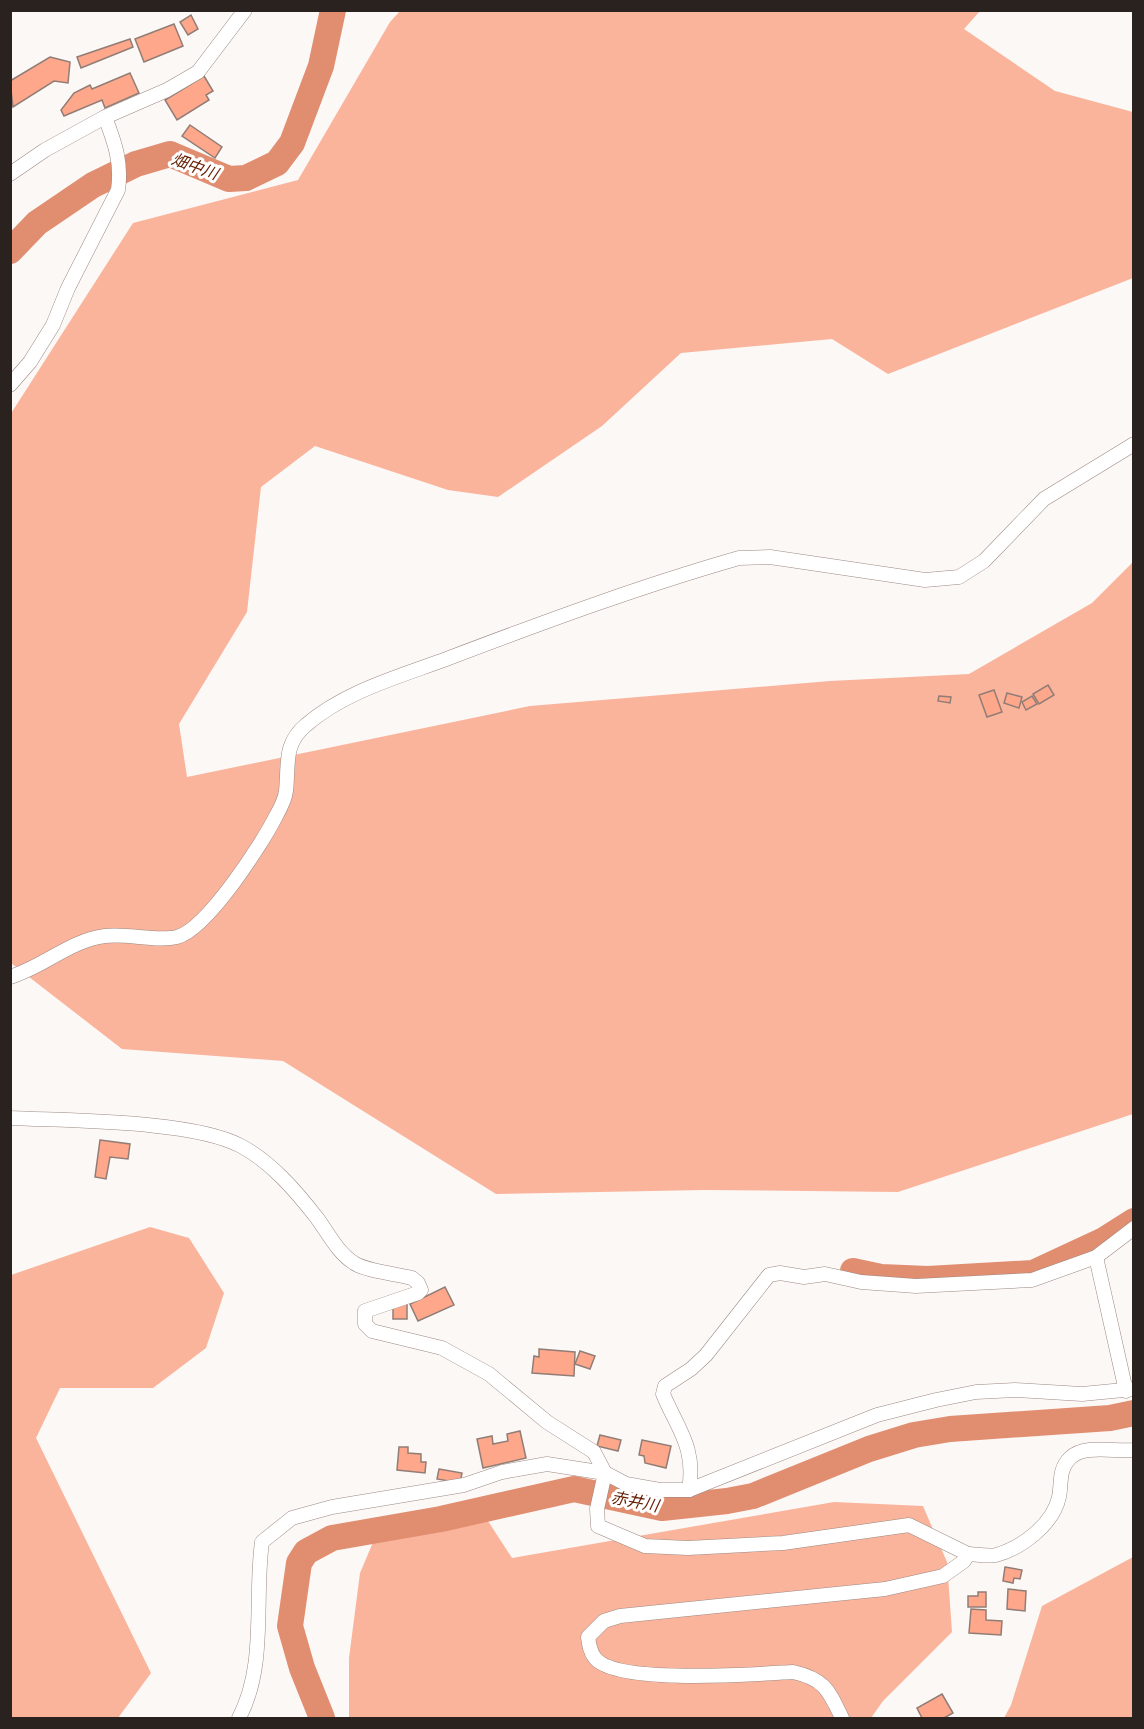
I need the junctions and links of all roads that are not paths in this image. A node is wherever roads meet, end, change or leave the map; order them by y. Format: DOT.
graph roads {
  1 [pos="245,10"];
  2 [pos="105,117"];
  3 [pos="10,174"];
  4 [pos="10,385"];
  5 [pos="1134,444"];
  6 [pos="10,977"];
  7 [pos="10,1118"];
  8 [pos="1134,1228"];
  9 [pos="1096,1257"];
  10 [pos="1130,1390"];
  11 [pos="1134,1450"];
  12 [pos="604,1478"];
  13 [pos="689,1490"];
  14 [pos="968,1554"];
  15 [pos="239,1719"];
  16 [pos="842,1719"];
  1 -- 2 [label="street"];
  2 -- 3 [label="street"];
  2 -- 4 [label="street"];
  5 -- 6 [label="street"];
  7 -- 12 [label="street"];
  8 -- 9 [label="street"];
  9 -- 10 [label="street"];
  9 -- 13 [label="street"];
  10 -- 13 [label="street"];
  11 -- 14 [label="street"];
  12 -- 13 [label="street"];
  12 -- 14 [label="street"];
  12 -- 15 [label="street"];
  14 -- 16 [label="street"];
}
